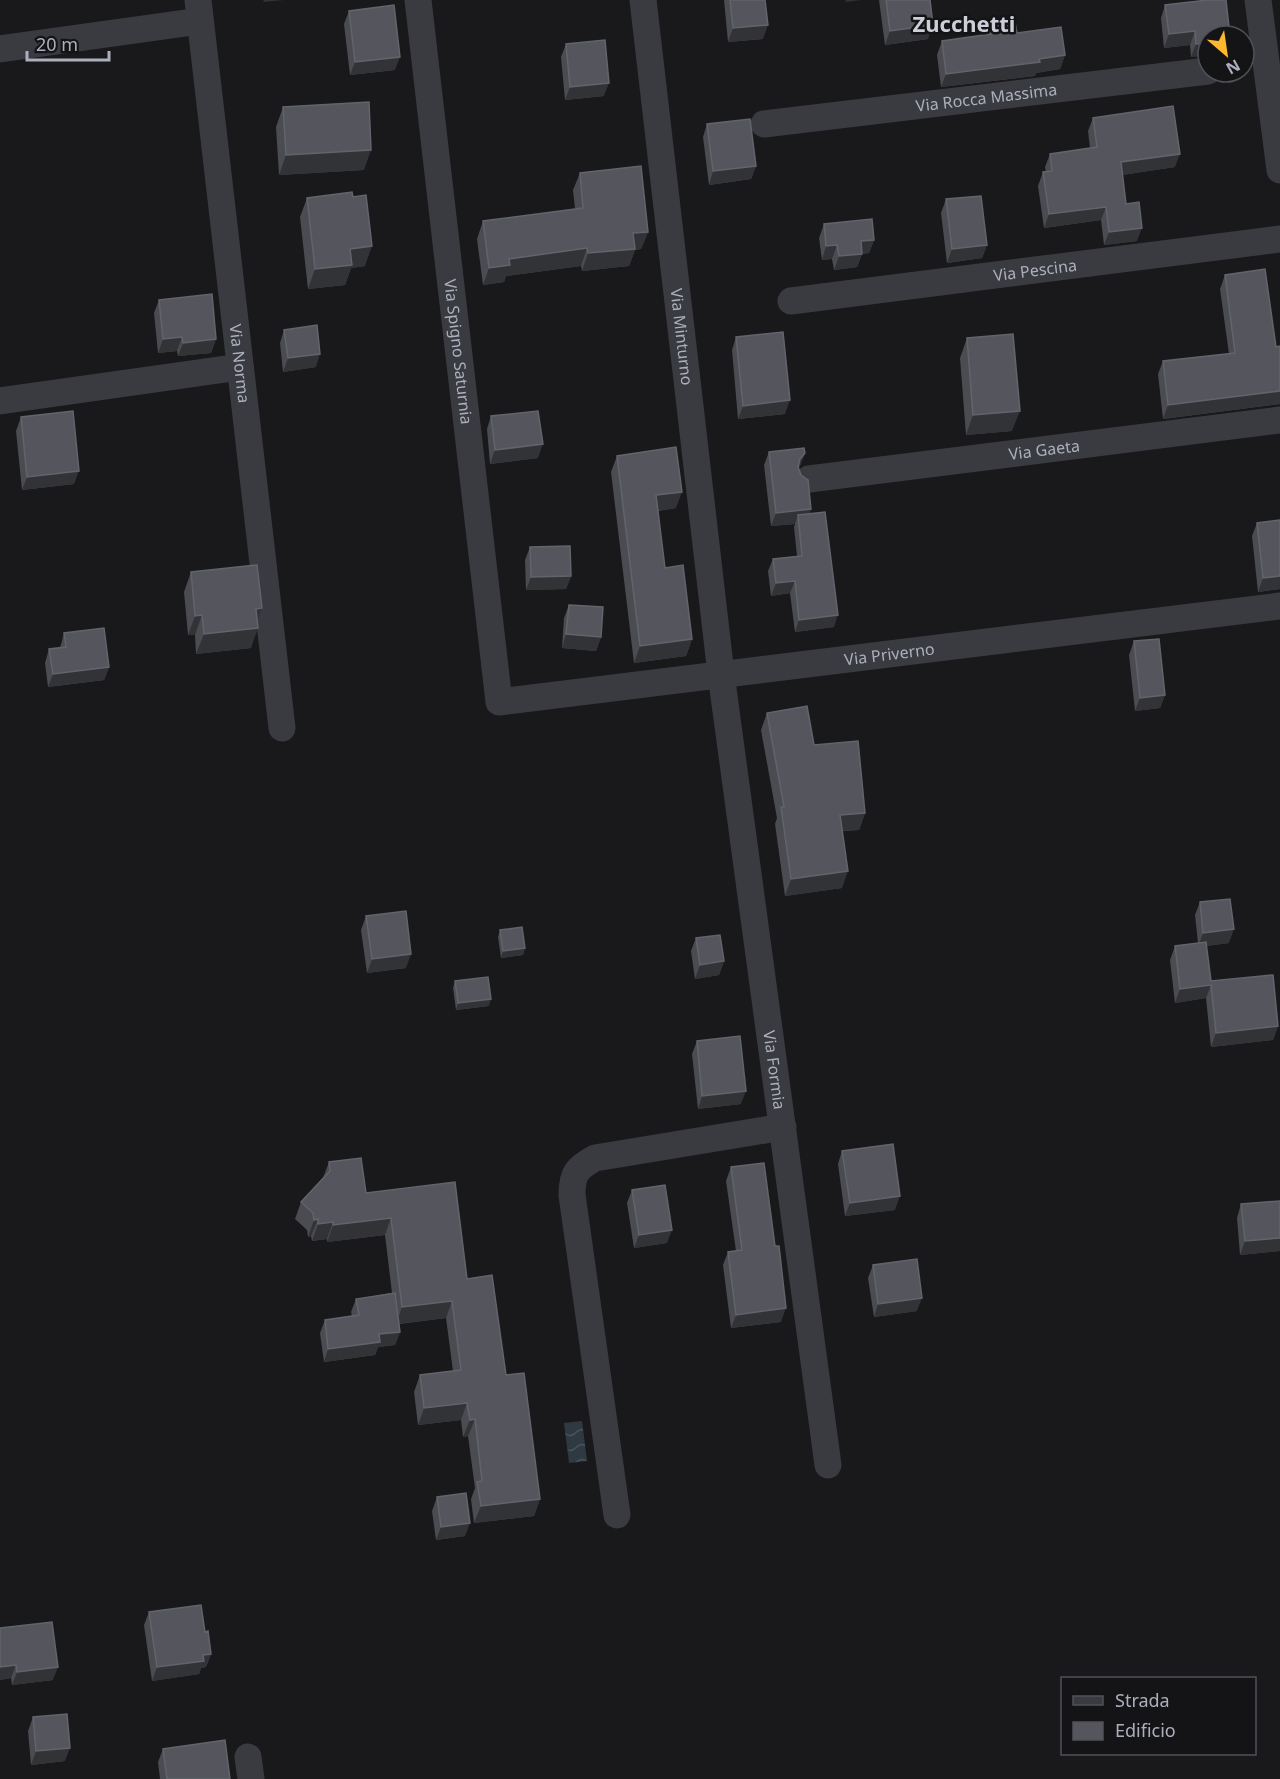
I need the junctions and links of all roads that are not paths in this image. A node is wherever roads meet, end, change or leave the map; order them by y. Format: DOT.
graph roads {
  1 [pos="418,0"];
  2 [pos="643,0"];
  3 [pos="1258,0"];
  4 [pos="199,10"];
  5 [pos="0,49"];
  6 [pos="1263,64"];
  7 [pos="1196,72"];
  8 [pos="764,124"];
  9 [pos="1280,170"];
  10 [pos="1280,239"];
  11 [pos="791,301"];
  12 [pos="240,367"];
  13 [pos="0,401"];
  14 [pos="1280,420"];
  15 [pos="809,479"];
  16 [pos="1280,606"];
  17 [pos="721,674"];
  18 [pos="499,702"];
  19 [pos="282,728"];
  20 [pos="783,1127"];
  21 [pos="828,1465"];
  22 [pos="617,1515"];
  1 -- 18 [label="street, Via Spigno Saturnia"];
  2 -- 17 [label="street, Via Minturno"];
  3 -- 6 [label="street"];
  4 -- 5 [label="street"];
  4 -- 12 [label="street, Via Norma"];
  6 -- 9 [label="street"];
  7 -- 8 [label="street, Via Rocca Massima"];
  10 -- 11 [label="street, Via Pescina"];
  12 -- 13 [label="street"];
  12 -- 19 [label="street, Via Norma"];
  14 -- 15 [label="street, Via Gaeta"];
  16 -- 17 [label="street, Via Priverno"];
  17 -- 18 [label="street, Via Priverno"];
  17 -- 20 [label="street, Via Formia"];
  20 -- 21 [label="street, Via Formia"];
  20 -- 22 [label="street"];
}
